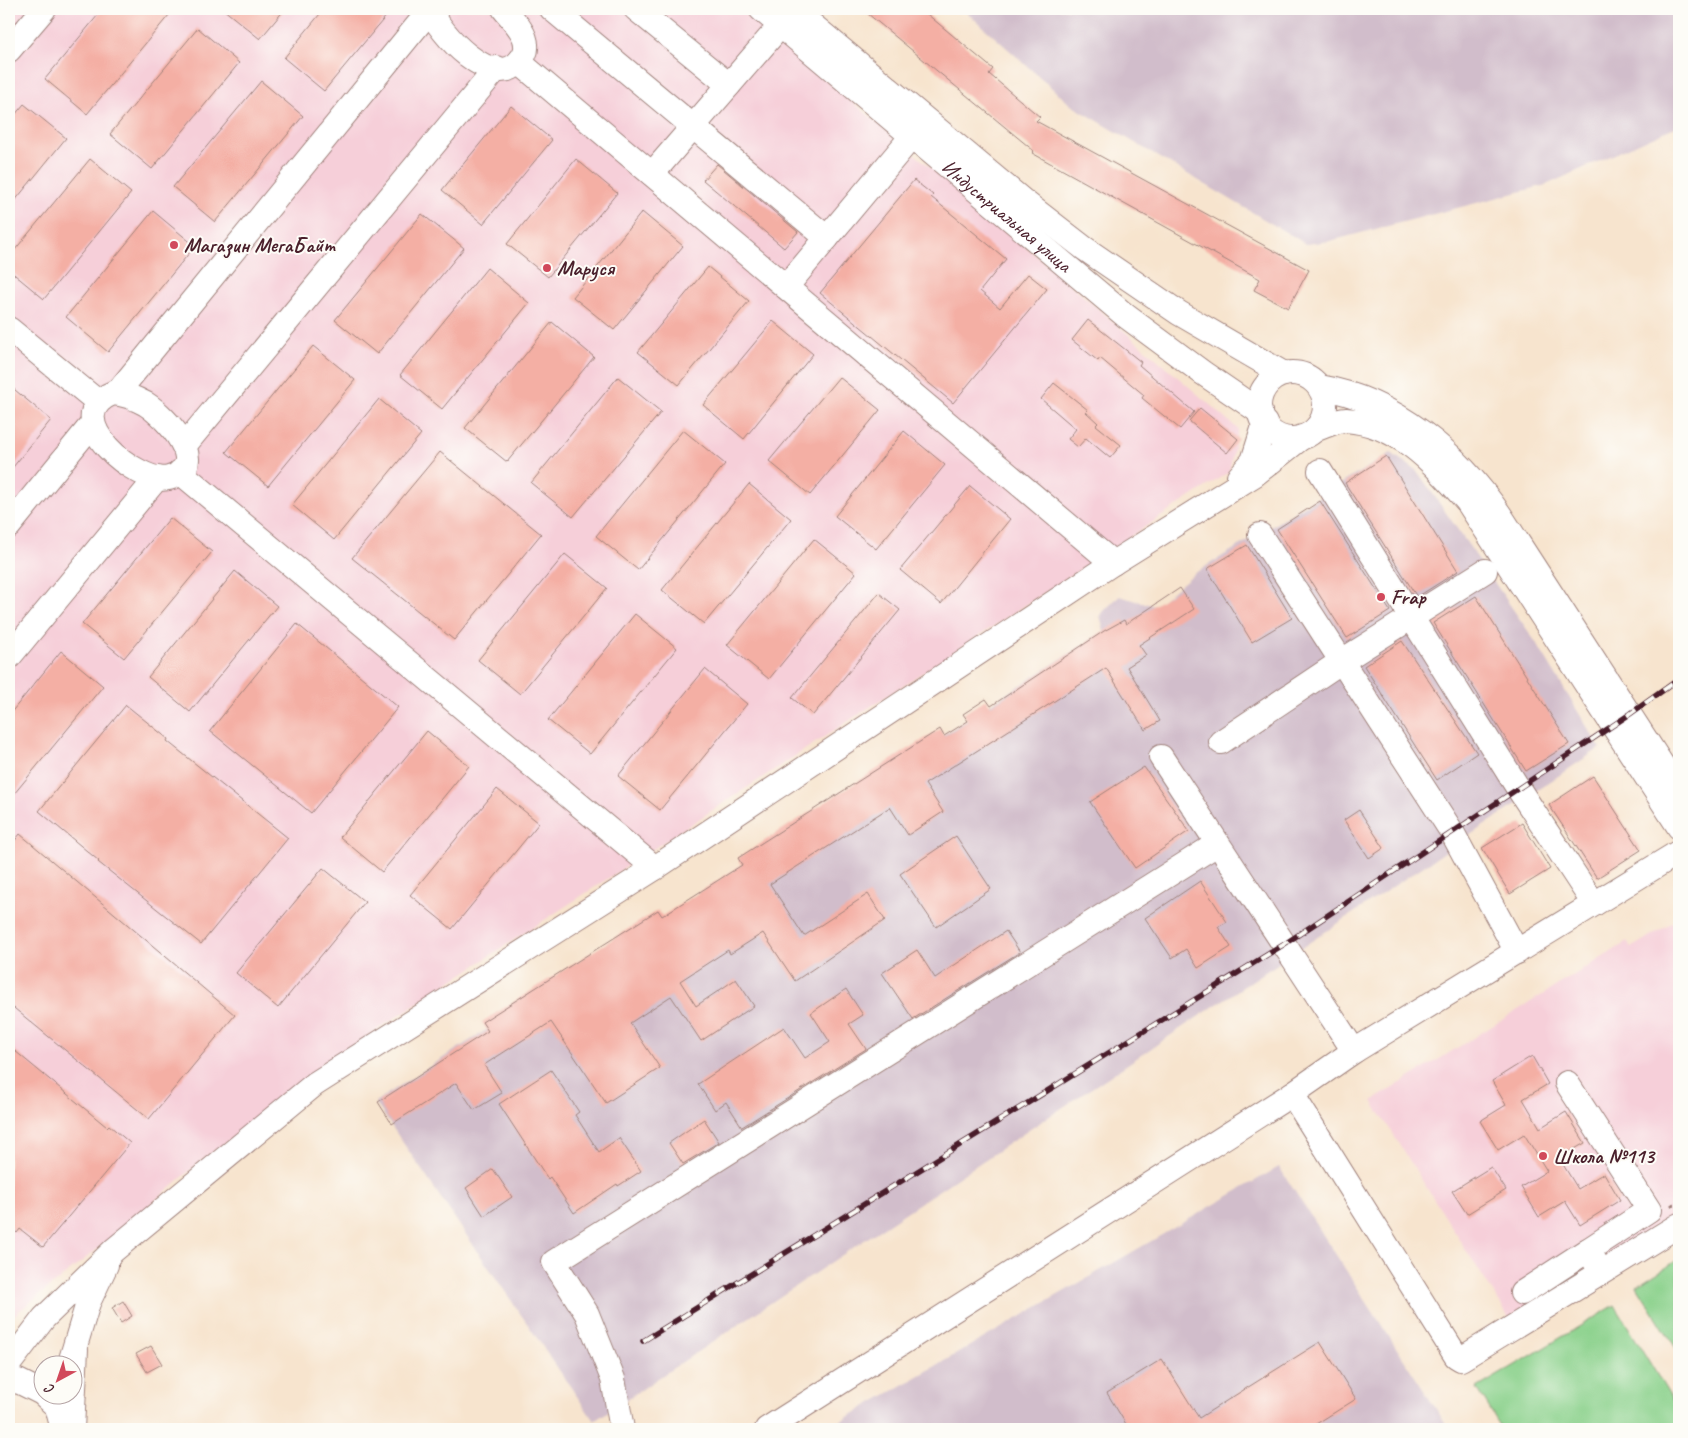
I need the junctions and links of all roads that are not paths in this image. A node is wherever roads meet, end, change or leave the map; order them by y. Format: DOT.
graph roads {
  1 [pos="44,9"];
  2 [pos="430,9"];
  3 [pos="504,9"];
  4 [pos="546,9"];
  5 [pos="552,9"];
  6 [pos="636,9"];
  7 [pos="761,9"];
  8 [pos="787,17"];
  9 [pos="523,36"];
  10 [pos="9,50"];
  11 [pos="508,65"];
  12 [pos="730,85"];
  13 [pos="694,127"];
  14 [pos="919,127"];
  15 [pos="652,174"];
  16 [pos="827,238"];
  17 [pos="786,287"];
  18 [pos="9,329"];
  19 [pos="1284,374"];
  20 [pos="1320,387"];
  21 [pos="102,406"];
  22 [pos="1262,418"];
  23 [pos="1309,433"];
  24 [pos="184,446"];
  25 [pos="1320,471"];
  26 [pos="180,472"];
  27 [pos="157,478"];
  28 [pos="1224,492"];
  29 [pos="1475,496"];
  30 [pos="9,526"];
  31 [pos="1260,535"];
  32 [pos="1113,563"];
  33 [pos="1485,571"];
  34 [pos="1412,618"];
  35 [pos="1575,646"];
  36 [pos="9,657"];
  37 [pos="1342,661"];
  38 [pos="1221,742"];
  39 [pos="1161,757"];
  40 [pos="1679,791"];
  41 [pos="1679,826"];
  42 [pos="1217,844"];
  43 [pos="1679,852"];
  44 [pos="655,868"];
  45 [pos="1594,904"];
  46 [pos="1517,952"];
  47 [pos="1354,1051"];
  48 [pos="1567,1083"];
  49 [pos="1292,1094"];
  50 [pos="1649,1210"];
  51 [pos="1672,1229"];
  52 [pos="114,1250"];
  53 [pos="1588,1250"];
  54 [pos="1602,1273"];
  55 [pos="1522,1293"];
  56 [pos="44,1318"];
  57 [pos="77,1339"];
  58 [pos="9,1342"];
  59 [pos="72,1356"];
  60 [pos="9,1364"];
  61 [pos="9,1382"];
  62 [pos="32,1390"];
  63 [pos="72,1429"];
  64 [pos="622,1429"];
  65 [pos="767,1429"];
  1 -- 10 [label="street"];
  2 -- 11 [label="street"];
  2 -- 21 [label="street"];
  3 -- 9 [label="street"];
  4 -- 9 [label="street"];
  5 -- 13 [label="street"];
  6 -- 12 [label="street"];
  7 -- 8 [label="street, Индустриальная улица"];
  8 -- 12 [label="street"];
  8 -- 14 [label="street, Индустриальная улица"];
  9 -- 11 [label="street"];
  11 -- 15 [label="street"];
  11 -- 24 [label="street"];
  12 -- 13 [label="street"];
  13 -- 15 [label="street"];
  13 -- 16 [label="street"];
  14 -- 16 [label="street"];
  14 -- 19 [label="street, Индустриальная улица"];
  14 -- 22 [label="street, Индустриальная улица"];
  15 -- 17 [label="street"];
  16 -- 17 [label="street"];
  17 -- 32 [label="street"];
  18 -- 21 [label="street"];
  19 -- 20 [label="street"];
  19 -- 22 [label="street"];
  20 -- 23 [label="street"];
  20 -- 29 [label="street"];
  21 -- 24 [label="street"];
  21 -- 27 [label="street"];
  21 -- 30 [label="street"];
  22 -- 23 [label="street"];
  22 -- 28 [label="street"];
  23 -- 28 [label="street"];
  23 -- 29 [label="street"];
  24 -- 26 [label="street"];
  25 -- 34 [label="street"];
  26 -- 27 [label="street"];
  26 -- 44 [label="street"];
  27 -- 36 [label="street"];
  28 -- 32 [label="street"];
  29 -- 35 [label="street"];
  31 -- 37 [label="street"];
  32 -- 44 [label="street"];
  33 -- 34 [label="street"];
  34 -- 37 [label="street"];
  34 -- 45 [label="street"];
  35 -- 40 [label="street"];
  35 -- 41 [label="street"];
  37 -- 38 [label="street"];
  37 -- 46 [label="street"];
  39 -- 42 [label="street"];
  42 -- 47 [label="street"];
  42 -- 64 [label="street"];
  43 -- 45 [label="street"];
  44 -- 52 [label="street"];
  45 -- 46 [label="street"];
  46 -- 47 [label="street"];
  47 -- 49 [label="street"];
  48 -- 50 [label="street"];
  49 -- 54 [label="street"];
  49 -- 65 [label="street"];
  50 -- 51 [label="street"];
  50 -- 53 [label="street"];
  51 -- 54 [label="street"];
  52 -- 56 [label="street"];
  52 -- 57 [label="street"];
  53 -- 54 [label="street"];
  53 -- 55 [label="street"];
  56 -- 58 [label="street"];
  56 -- 60 [label="street"];
  57 -- 59 [label="street"];
  57 -- 63 [label="street"];
  61 -- 62 [label="street"];
}
